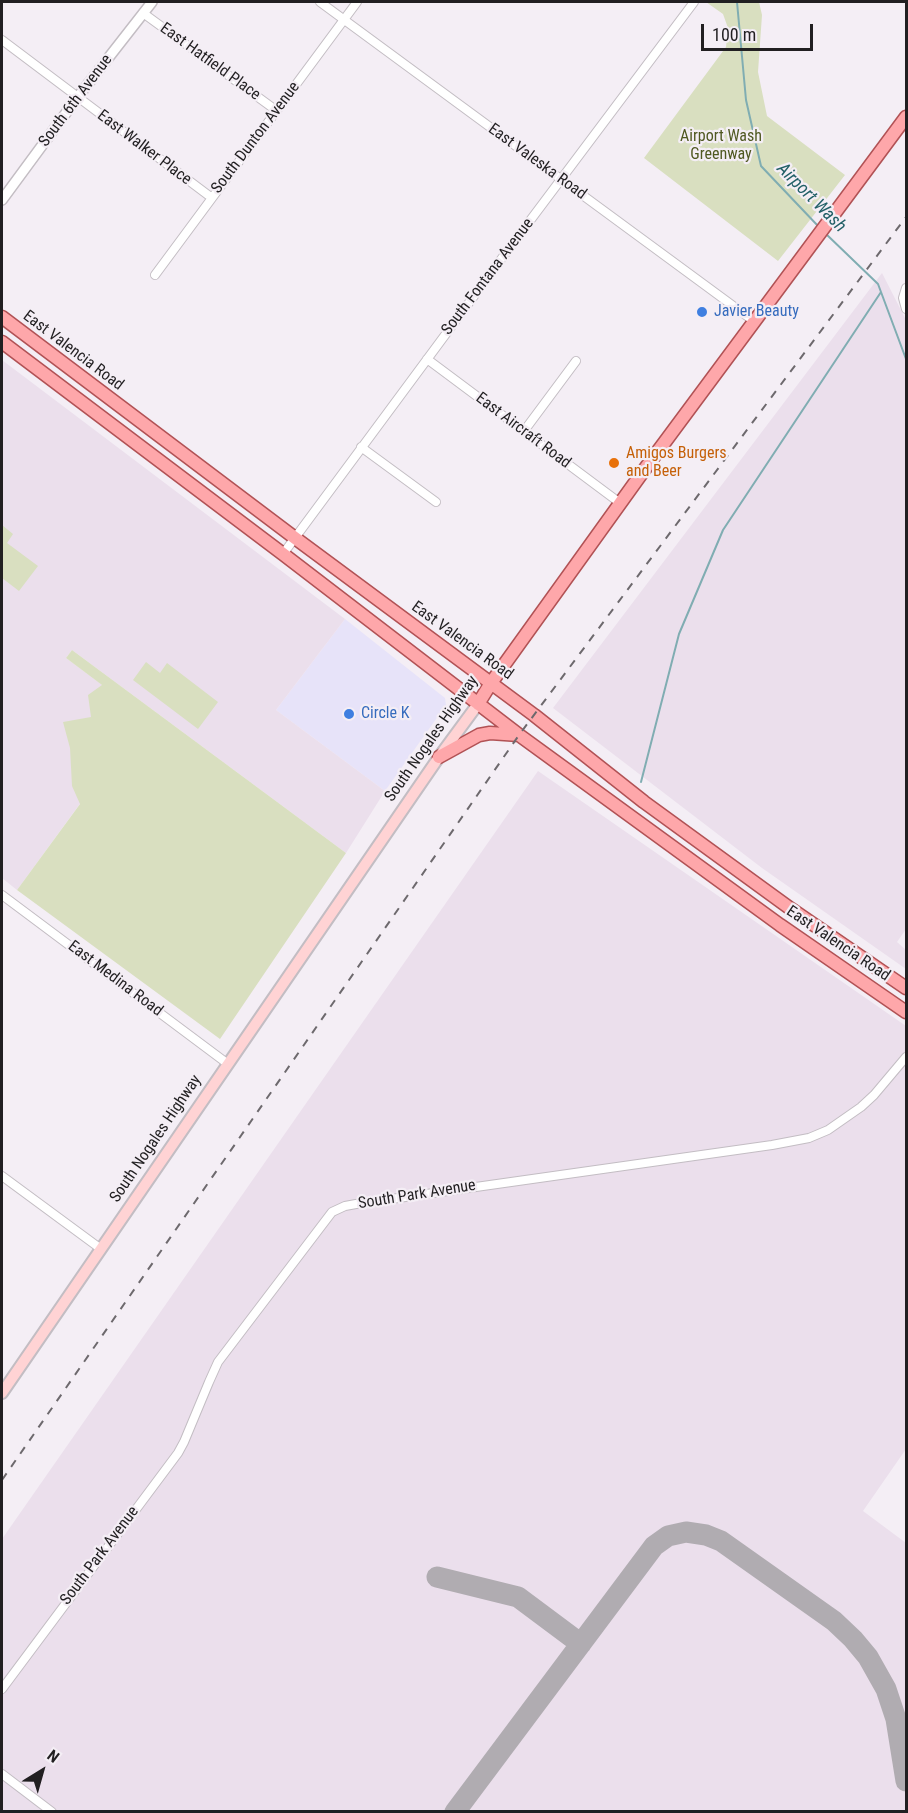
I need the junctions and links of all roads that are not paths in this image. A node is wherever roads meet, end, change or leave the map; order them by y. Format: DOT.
graph roads {
  1 [pos="152,2"];
  2 [pos="320,2"];
  3 [pos="357,2"];
  4 [pos="694,2"];
  5 [pos="143,13"];
  6 [pos="344,20"];
  7 [pos="2,40"];
  8 [pos="77,98"];
  9 [pos="276,111"];
  10 [pos="906,117"];
  11 [pos="560,179"];
  12 [pos="212,198"];
  13 [pos="2,200"];
  14 [pos="155,275"];
  15 [pos="905,291"];
  16 [pos="906,309"];
  17 [pos="2,317"];
  18 [pos="755,322"];
  19 [pos="2,342"];
  20 [pos="427,359"];
  21 [pos="576,361"];
  22 [pos="143,424"];
  23 [pos="524,431"];
  24 [pos="132,440"];
  25 [pos="361,447"];
  26 [pos="436,502"];
  27 [pos="620,502"];
  28 [pos="295,538"];
  29 [pos="283,554"];
  30 [pos="491,683"];
  31 [pos="478,704"];
  32 [pos="519,735"];
  33 [pos="439,757"];
  34 [pos="644,802"];
  35 [pos="632,818"];
  36 [pos="2,895"];
  37 [pos="791,909"];
  38 [pos="780,925"];
  39 [pos="906,988"];
  40 [pos="906,1012"];
  41 [pos="906,1057"];
  42 [pos="228,1064"];
  43 [pos="2,1176"];
  44 [pos="101,1249"];
  45 [pos="2,1393"];
  46 [pos="2,1689"];
  47 [pos="2,1774"];
  48 [pos="52,1812"];
  1 -- 5 [label="street, South 6th Avenue"];
  2 -- 6 [label="street, East Valeska Road"];
  3 -- 6 [label="street, South Dunton Avenue"];
  4 -- 11 [label="street, South Fontana Avenue"];
  5 -- 8 [label="street, South 6th Avenue"];
  5 -- 9 [label="street, East Hatfield Place"];
  6 -- 9 [label="street, South Dunton Avenue"];
  6 -- 11 [label="street, East Valeska Road"];
  7 -- 8 [label="street, East Walker Place"];
  8 -- 12 [label="street, East Walker Place"];
  8 -- 13 [label="street, South 6th Avenue"];
  9 -- 12 [label="street, South Dunton Avenue"];
  10 -- 18 [label="main road, South Nogales Highway"];
  11 -- 18 [label="street, East Valeska Road"];
  11 -- 20 [label="street, South Fontana Avenue"];
  12 -- 14 [label="street, South Dunton Avenue"];
  15 -- 16 [label="street"];
  17 -- 22 [label="main road, East Valencia Road"];
  18 -- 27 [label="main road, South Nogales Highway"];
  19 -- 24 [label="main road, East Valencia Road"];
  20 -- 23 [label="street, East Aircraft Road"];
  20 -- 25 [label="street, South Fontana Avenue"];
  21 -- 23 [label="street"];
  22 -- 24 [label="main road"];
  22 -- 28 [label="main road, East Valencia Road"];
  23 -- 27 [label="street, East Aircraft Road"];
  24 -- 29 [label="main road, East Valencia Road"];
  25 -- 26 [label="street"];
  25 -- 28 [label="street, South Fontana Avenue"];
  27 -- 30 [label="main road, South Nogales Highway"];
  28 -- 29 [label="street, South Fontana Avenue"];
  28 -- 30 [label="main road, East Valencia Road"];
  29 -- 31 [label="main road, East Valencia Road"];
  30 -- 31 [label="main road, South Nogales Highway"];
  30 -- 34 [label="main road, East Valencia Road"];
  31 -- 32 [label="main road, East Valencia Road"];
  31 -- 33 [label="main road, South Nogales Highway"];
  32 -- 33 [label="main road"];
  32 -- 35 [label="main road, East Valencia Road"];
  33 -- 42 [label="main road, South Nogales Highway"];
  34 -- 35 [label="main road"];
  34 -- 37 [label="main road, East Valencia Road"];
  35 -- 38 [label="main road, East Valencia Road"];
  36 -- 42 [label="street, East Medina Road"];
  37 -- 38 [label="main road"];
  37 -- 39 [label="main road, East Valencia Road"];
  38 -- 40 [label="main road, East Valencia Road"];
  41 -- 46 [label="street, South Park Avenue"];
  42 -- 44 [label="main road, South Nogales Highway"];
  43 -- 44 [label="street"];
  44 -- 45 [label="main road, South Nogales Highway"];
  47 -- 48 [label="street"];
}
